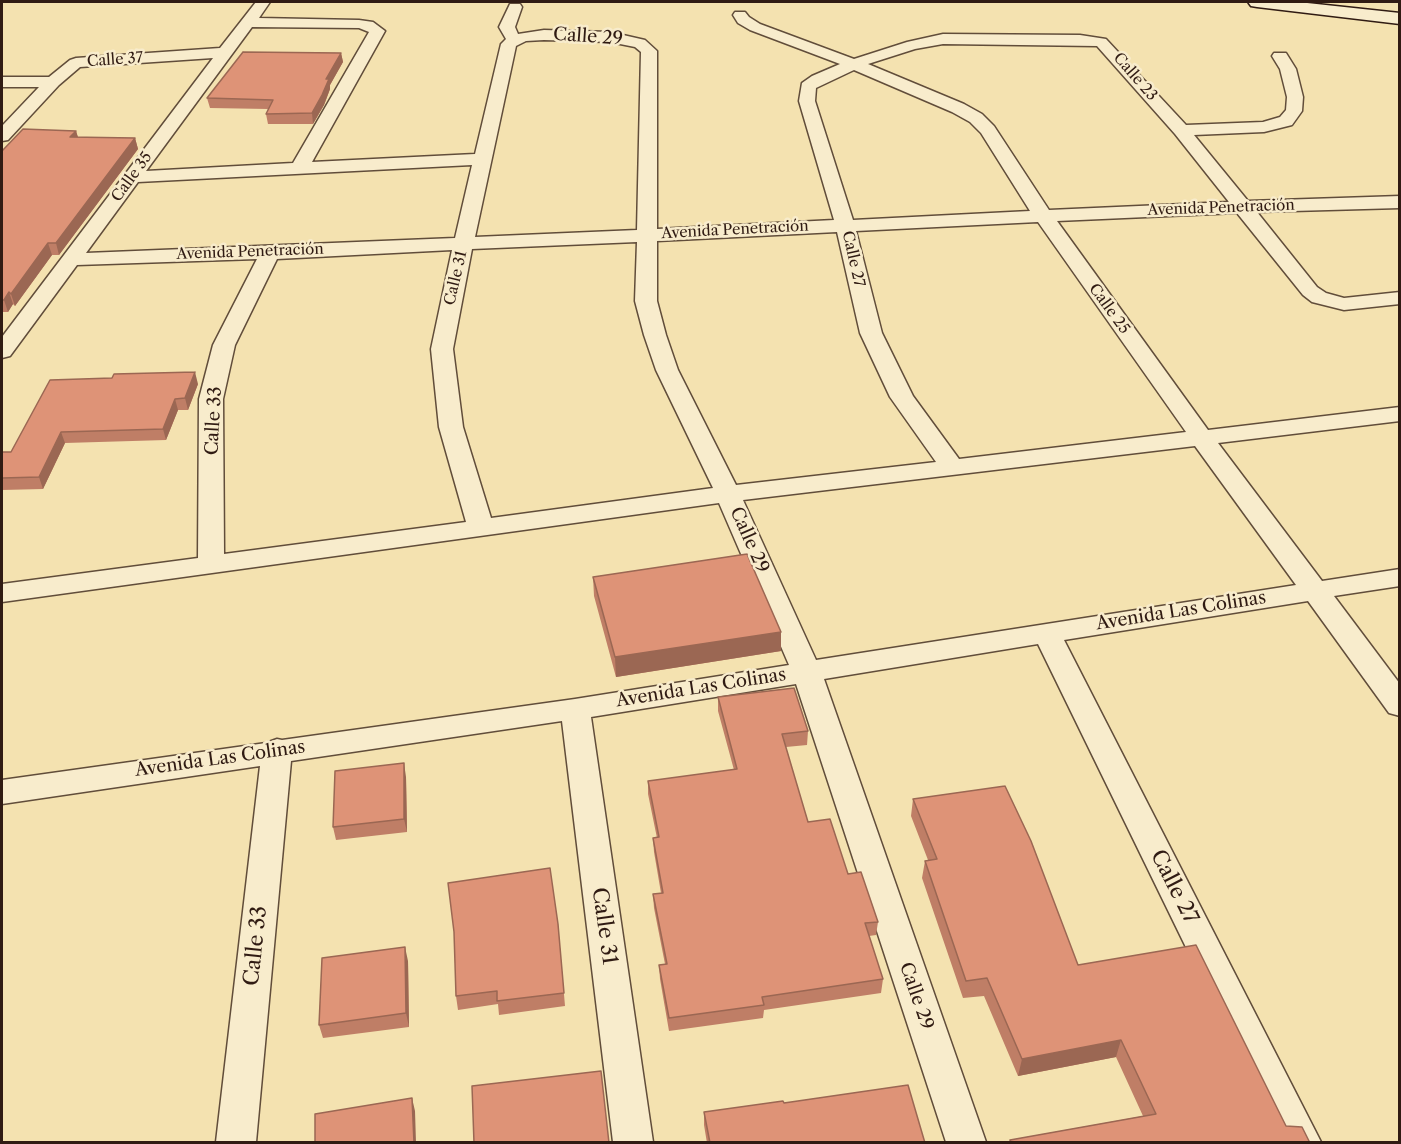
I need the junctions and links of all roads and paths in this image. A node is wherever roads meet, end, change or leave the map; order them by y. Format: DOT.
graph roads {
  1 [pos="263,2"];
  2 [pos="1257,2"];
  3 [pos="1318,6"];
  4 [pos="514,7"];
  5 [pos="740,15"];
  6 [pos="1400,20"];
  7 [pos="247,22"];
  8 [pos="519,38"];
  9 [pos="223,53"];
  10 [pos="1280,56"];
  11 [pos="854,64"];
  12 [pos="2,82"];
  13 [pos="53,82"];
  14 [pos="1181,130"];
  15 [pos="2,136"];
  16 [pos="482,159"];
  17 [pos="300,169"];
  18 [pos="132,177"];
  19 [pos="1400,202"];
  20 [pos="1240,207"];
  21 [pos="1043,216"];
  22 [pos="845,225"];
  23 [pos="647,234"];
  24 [pos="464,243"];
  25 [pos="270,252"];
  26 [pos="71,259"];
  27 [pos="1400,298"];
  28 [pos="2,321"];
  29 [pos="23,322"];
  30 [pos="2,351"];
  31 [pos="1400,414"];
  32 [pos="1202,438"];
  33 [pos="951,466"];
  34 [pos="728,494"];
  35 [pos="481,528"];
  36 [pos="211,566"];
  37 [pos="1400,577"];
  38 [pos="1314,590"];
  39 [pos="2,593"];
  40 [pos="1046,632"];
  41 [pos="806,670"];
  42 [pos="1400,706"];
  43 [pos="575,709"];
  44 [pos="277,750"];
  45 [pos="2,792"];
  46 [pos="236,1143"];
  47 [pos="633,1143"];
  48 [pos="966,1143"];
  49 [pos="1301,1143"];
  1 -- 7 [label="street, Calle 35"];
  2 -- 3 [label="main road"];
  3 -- 6 [label="main road"];
  4 -- 8 [label="street"];
  5 -- 11 [label="street, Calle 25"];
  7 -- 9 [label="street, Calle 35"];
  7 -- 17 [label="street"];
  8 -- 16 [label="street, Calle 31"];
  8 -- 23 [label="street, Calle 29"];
  9 -- 13 [label="street, Calle 37"];
  9 -- 18 [label="street, Calle 35"];
  10 -- 14 [label="street"];
  11 -- 14 [label="street, Calle 23"];
  11 -- 21 [label="street, Calle 25"];
  11 -- 22 [label="street, Calle 27"];
  12 -- 13 [label="street"];
  13 -- 15 [label="street, Calle 37"];
  14 -- 20 [label="street, Calle 23"];
  16 -- 17 [label="street"];
  16 -- 24 [label="street, Calle 31"];
  17 -- 18 [label="street"];
  18 -- 26 [label="street, Calle 35"];
  19 -- 20 [label="street, Avenida Penetración"];
  20 -- 21 [label="street, Avenida Penetración"];
  20 -- 27 [label="street, Calle 23"];
  21 -- 22 [label="street, Avenida Penetración"];
  21 -- 32 [label="street, Calle 25"];
  22 -- 23 [label="street, Avenida Penetración"];
  22 -- 33 [label="street, Calle 27"];
  23 -- 24 [label="street, Avenida Penetración"];
  23 -- 34 [label="street, Calle 29"];
  24 -- 25 [label="street, Avenida Penetración"];
  24 -- 35 [label="street, Calle 31"];
  25 -- 26 [label="street, Avenida Penetración"];
  25 -- 36 [label="street, Calle 33"];
  26 -- 29 [label="street, Calle 35"];
  28 -- 29 [label="street"];
  29 -- 30 [label="street, Calle 35"];
  31 -- 32 [label="street"];
  32 -- 33 [label="street"];
  32 -- 38 [label="street, Calle 25"];
  33 -- 34 [label="street"];
  34 -- 35 [label="street"];
  34 -- 41 [label="street, Calle 29"];
  35 -- 36 [label="street"];
  36 -- 39 [label="street"];
  37 -- 38 [label="street, Avenida Las Colinas"];
  38 -- 40 [label="street, Avenida Las Colinas"];
  38 -- 42 [label="street, Calle 25"];
  40 -- 41 [label="street, Avenida Las Colinas"];
  40 -- 49 [label="street, Calle 27"];
  41 -- 43 [label="street, Avenida Las Colinas"];
  41 -- 48 [label="street, Calle 29"];
  43 -- 44 [label="street, Avenida Las Colinas"];
  43 -- 47 [label="street, Calle 31"];
  44 -- 45 [label="street, Avenida Las Colinas"];
  44 -- 46 [label="street, Calle 33"];
}
